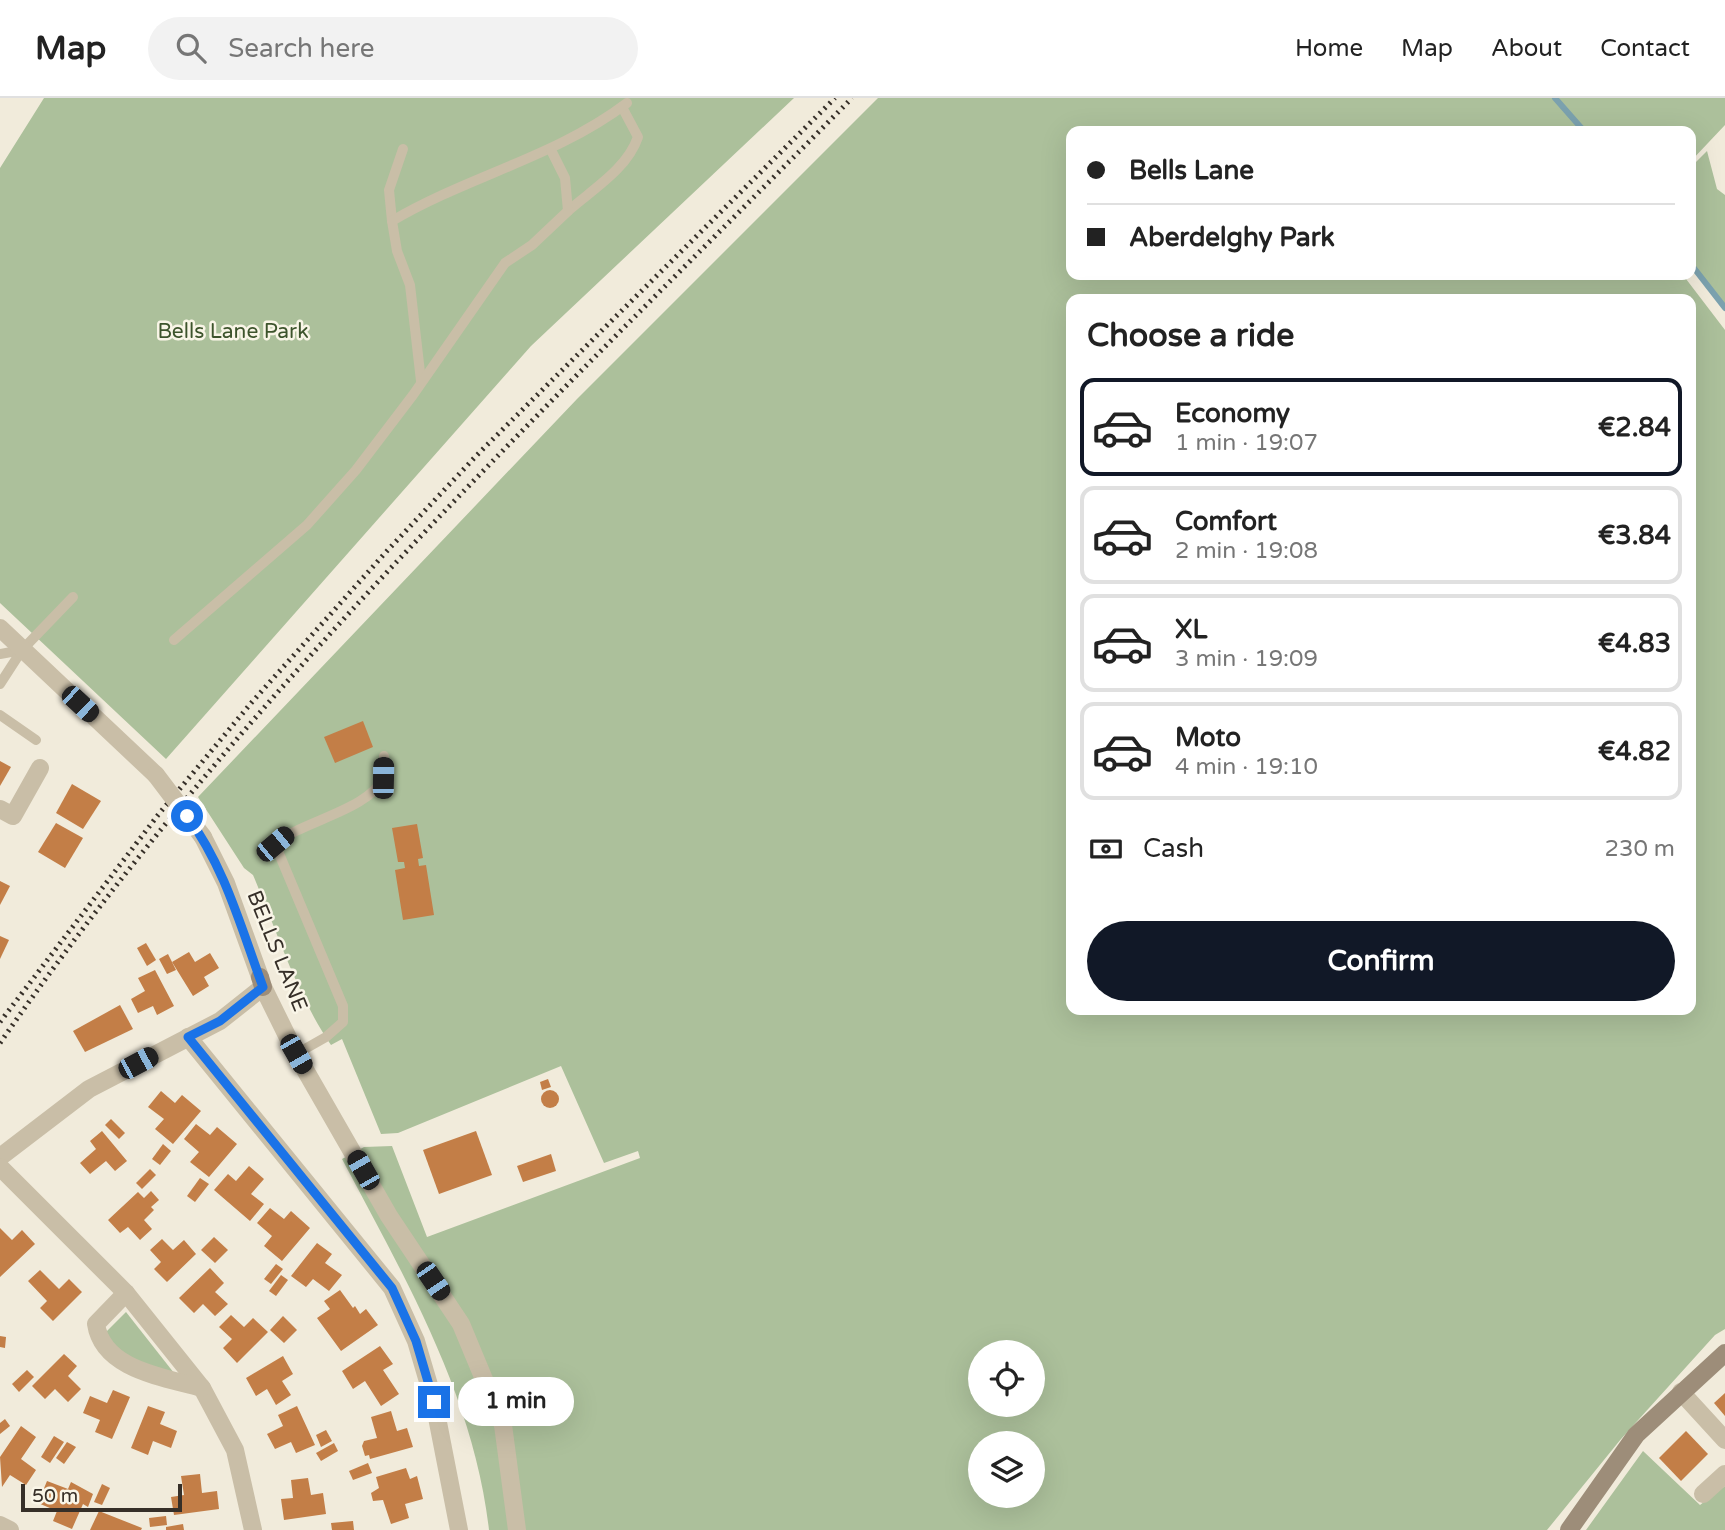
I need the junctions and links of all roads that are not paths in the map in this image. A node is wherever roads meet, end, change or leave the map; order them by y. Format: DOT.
graph roads {
  1 [pos="403,149"];
  2 [pos="551,150"];
  3 [pos="568,211"];
  4 [pos="392,221"];
  5 [pos="421,381"];
  6 [pos="73,597"];
  7 [pos="0,628"];
  8 [pos="174,640"];
  9 [pos="23,650"];
  10 [pos="0,654"];
  11 [pos="0,684"];
  12 [pos="0,715"];
  13 [pos="36,740"];
  14 [pos="384,756"];
  15 [pos="40,768"];
  16 [pos="0,809"];
  17 [pos="261,982"];
  18 [pos="188,1037"];
  19 [pos="296,1054"];
  20 [pos="0,1157"];
  21 [pos="0,1167"];
  22 [pos="126,1293"];
  23 [pos="1720,1356"];
  24 [pos="202,1388"];
  25 [pos="1681,1392"];
  26 [pos="1725,1440"];
  27 [pos="1725,1474"];
  28 [pos="1703,1493"];
  29 [pos="0,1525"];
  30 [pos="10,1530"];
  31 [pos="253,1530"];
  32 [pos="459,1530"];
  33 [pos="517,1530"];
  34 [pos="1570,1530"];
  1 -- 4 [label="lane"];
  2 -- 3 [label="lane"];
  2 -- 3 [label="lane"];
  2 -- 4 [label="lane"];
  3 -- 5 [label="lane"];
  4 -- 5 [label="lane"];
  5 -- 8 [label="lane"];
  6 -- 9 [label="lane"];
  7 -- 9 [label="street, BELLS LANE"];
  9 -- 10 [label="lane"];
  9 -- 11 [label="lane"];
  9 -- 17 [label="street, BELLS LANE, bridge"];
  12 -- 13 [label="lane"];
  14 -- 19 [label="lane"];
  15 -- 16 [label="street"];
  17 -- 18 [label="street"];
  17 -- 19 [label="street, BELLS LANE"];
  18 -- 20 [label="street"];
  18 -- 32 [label="street"];
  19 -- 33 [label="street, BELLS LANE"];
  21 -- 22 [label="street"];
  22 -- 24 [label="street"];
  22 -- 24 [label="street"];
  23 -- 25 [label="main road"];
  24 -- 31 [label="street"];
  25 -- 26 [label="street"];
  25 -- 34 [label="main road"];
  27 -- 28 [label="street"];
  29 -- 30 [label="street"];
}
